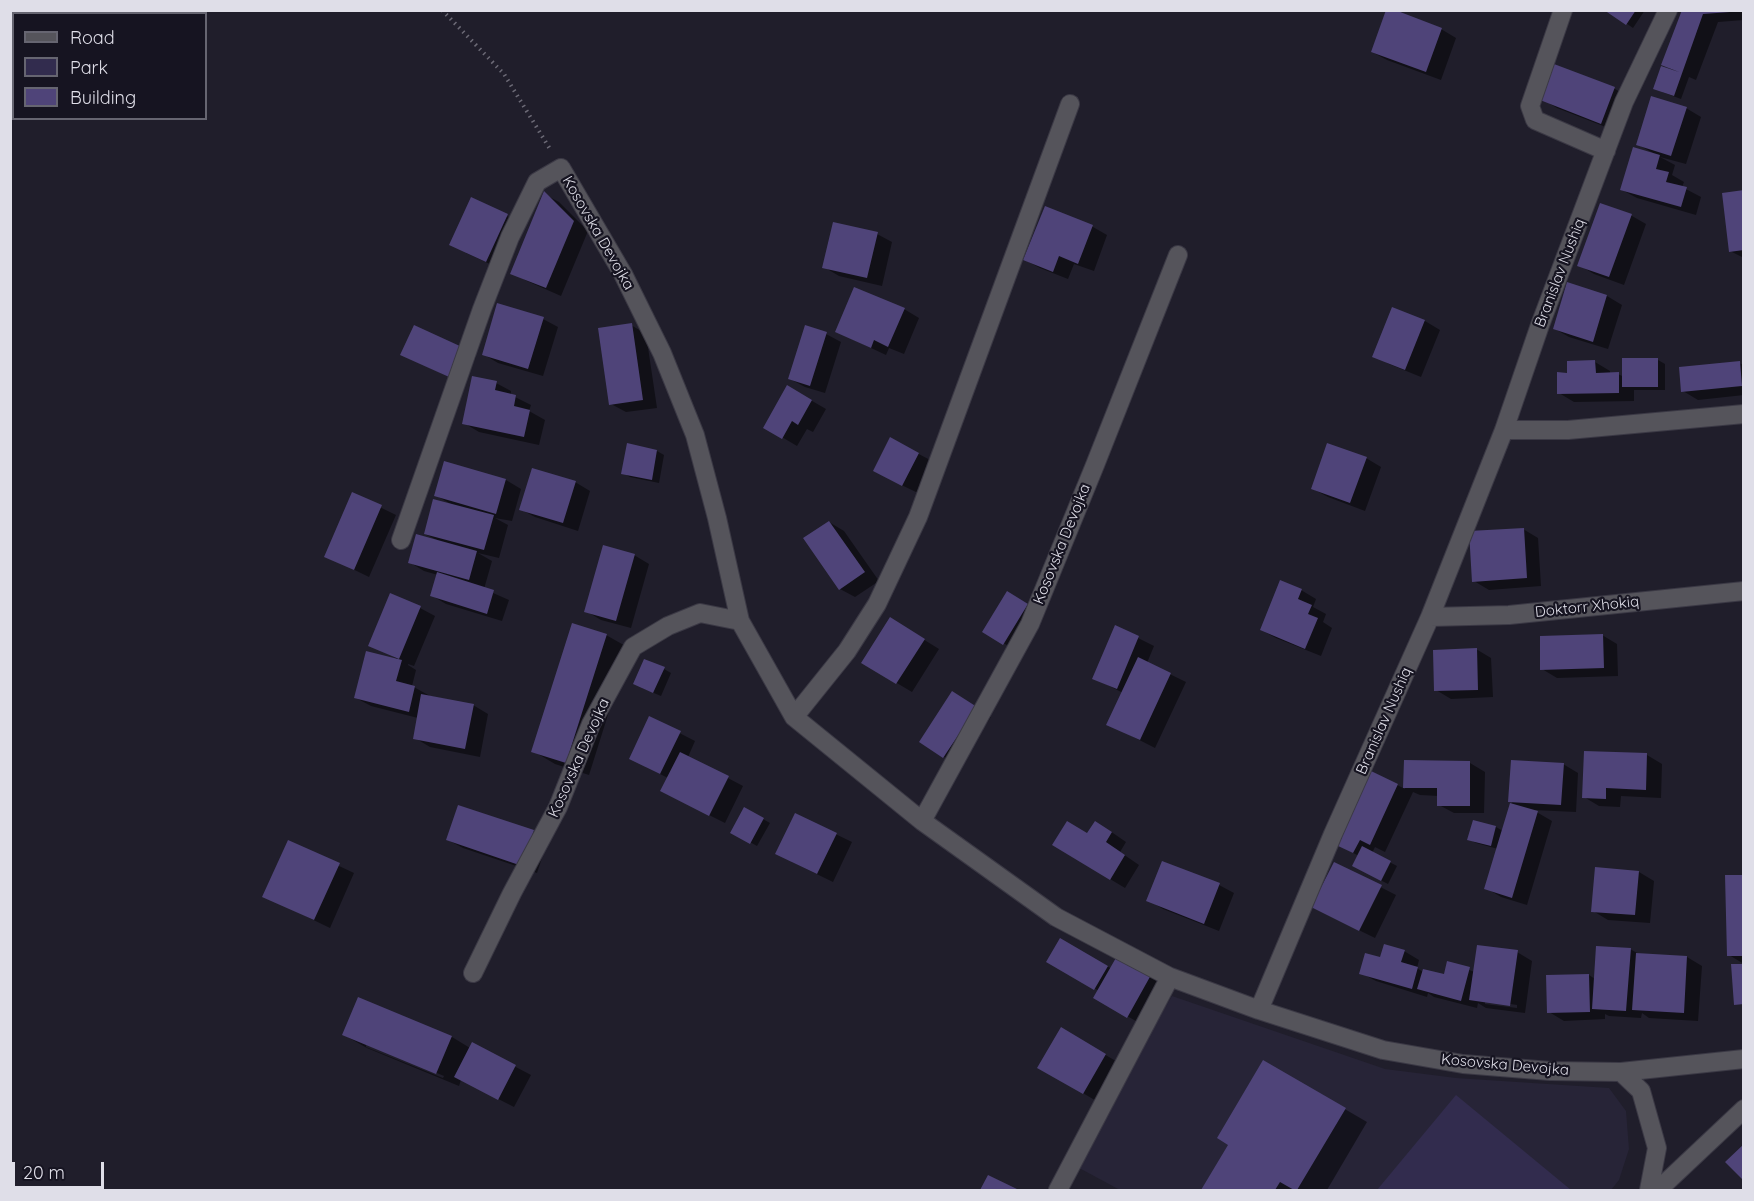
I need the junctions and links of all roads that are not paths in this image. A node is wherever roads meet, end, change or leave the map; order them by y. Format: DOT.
graph roads {
  1 [pos="1563,10"];
  2 [pos="1668,10"];
  3 [pos="1070,104"];
  4 [pos="1606,151"];
  5 [pos="1178,255"];
  6 [pos="1743,414"];
  7 [pos="1504,430"];
  8 [pos="401,540"];
  9 [pos="1743,591"];
  10 [pos="1430,617"];
  11 [pos="740,621"];
  12 [pos="794,717"];
  13 [pos="922,821"];
  14 [pos="473,973"];
  15 [pos="1170,977"];
  16 [pos="1258,1010"];
  17 [pos="1743,1059"];
  18 [pos="1621,1072"];
  19 [pos="1743,1108"];
  20 [pos="1058,1191"];
  21 [pos="1649,1191"];
  22 [pos="1658,1191"];
  1 -- 4 [label="street"];
  2 -- 4 [label="street, Branislav Nushiq"];
  3 -- 12 [label="street"];
  4 -- 7 [label="street, Branislav Nushiq"];
  5 -- 13 [label="street, Kosovska Devojka"];
  6 -- 7 [label="street"];
  7 -- 10 [label="street, Branislav Nushiq"];
  8 -- 11 [label="street, Kosovska Devojka"];
  9 -- 10 [label="street, Doktorr Xhokiq"];
  10 -- 16 [label="street, Branislav Nushiq"];
  11 -- 12 [label="street, Kosovska Devojka"];
  11 -- 14 [label="street, Kosovska Devojka"];
  12 -- 13 [label="street, Kosovska Devojka"];
  13 -- 15 [label="street, Kosovska Devojka"];
  15 -- 16 [label="street, Kosovska Devojka"];
  15 -- 20 [label="street"];
  16 -- 18 [label="street, Kosovska Devojka"];
  17 -- 18 [label="street, Kosovska Devojka"];
  18 -- 21 [label="street"];
  19 -- 22 [label="street"];
}
